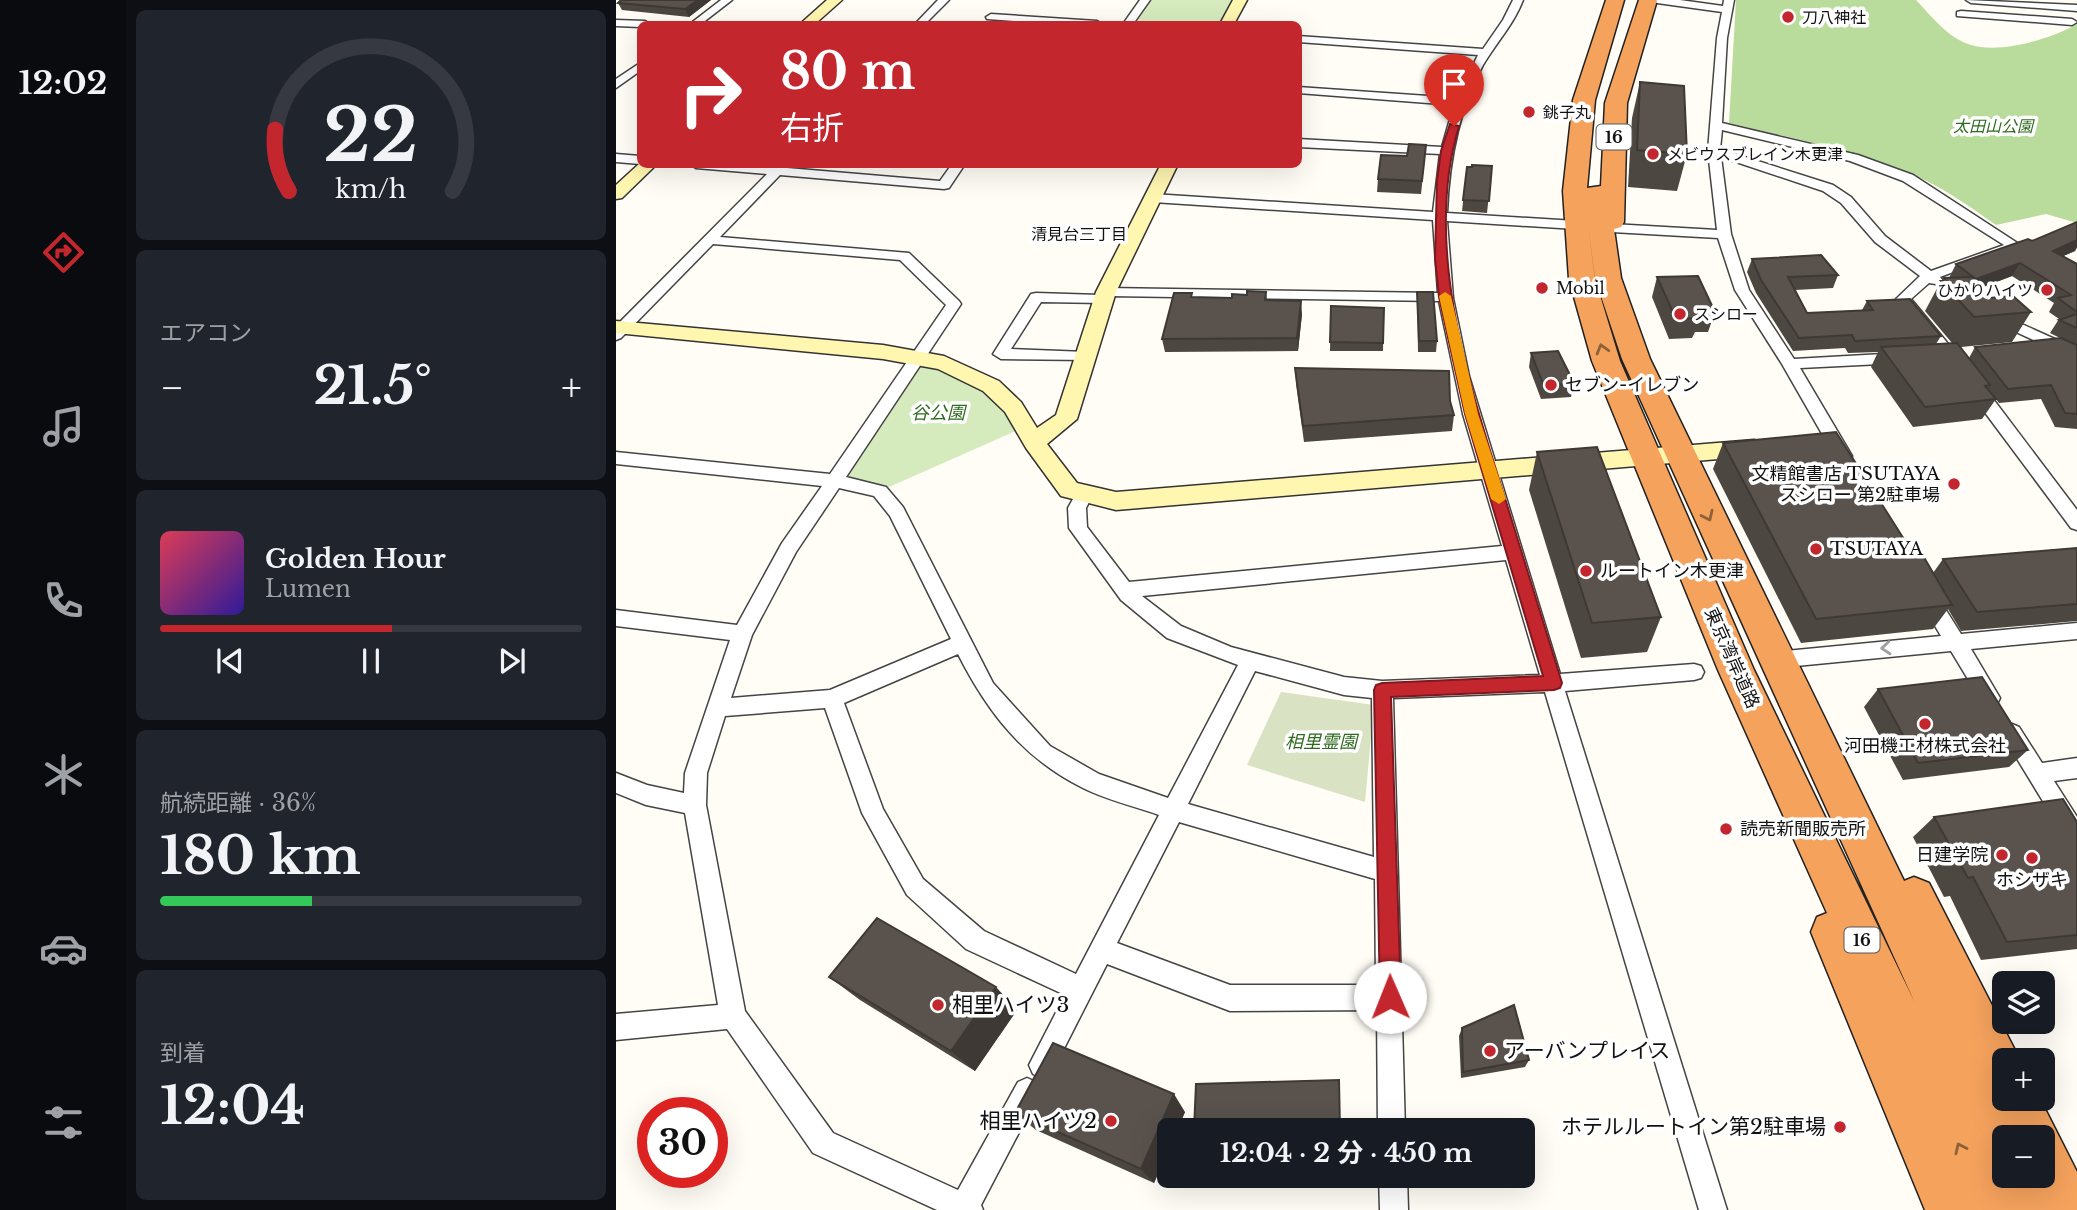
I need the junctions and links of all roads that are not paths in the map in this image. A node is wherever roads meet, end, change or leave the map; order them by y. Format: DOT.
graph roads {
  1 [pos="727,0"];
  2 [pos="835,0"];
  3 [pos="944,0"];
  4 [pos="1145,0"];
  5 [pos="1240,0"];
  6 [pos="1518,0"];
  7 [pos="1600,0"];
  8 [pos="1615,0"];
  9 [pos="1630,0"];
  10 [pos="1648,0"];
  11 [pos="1657,0"];
  12 [pos="1971,0"];
  13 [pos="1728,4"];
  14 [pos="2077,8"];
  15 [pos="1961,14"];
  16 [pos="991,17"];
  17 [pos="2075,20"];
  18 [pos="699,21"];
  19 [pos="810,21"];
  20 [pos="923,21"];
  21 [pos="1052,21"];
  22 [pos="1130,21"];
  23 [pos="1229,21"];
  24 [pos="616,23"];
  25 [pos="637,24"];
  26 [pos="2062,31"];
  27 [pos="1302,39"];
  28 [pos="1485,52"];
  29 [pos="616,66"];
  30 [pos="637,67"];
  31 [pos="637,69"];
  32 [pos="616,85"];
  33 [pos="1302,90"];
  34 [pos="1461,102"];
  35 [pos="1717,125"];
  36 [pos="1302,143"];
  37 [pos="1714,150"];
  38 [pos="1446,151"];
  39 [pos="616,158"];
  40 [pos="637,160"];
  41 [pos="645,168"];
  42 [pos="780,168"];
  43 [pos="956,168"];
  44 [pos="1168,168"];
  45 [pos="1585,191"];
  46 [pos="616,194"];
  47 [pos="1153,198"];
  48 [pos="1441,216"];
  49 [pos="1576,225"];
  50 [pos="1612,228"];
  51 [pos="1724,234"];
  52 [pos="709,240"];
  53 [pos="1928,276"];
  54 [pos="1608,278"];
  55 [pos="1947,289"];
  56 [pos="1105,295"];
  57 [pos="1445,297"];
  58 [pos="1975,307"];
  59 [pos="619,330"];
  60 [pos="2052,345"];
  61 [pos="2026,348"];
  62 [pos="1957,355"];
  63 [pos="2077,355"];
  64 [pos="918,356"];
  65 [pos="1086,357"];
  66 [pos="1790,364"];
  67 [pos="1835,441"];
  68 [pos="1034,442"];
  69 [pos="1809,443"];
  70 [pos="1770,447"];
  71 [pos="1662,456"];
  72 [pos="616,457"];
  73 [pos="1849,465"];
  74 [pos="1490,470"];
  75 [pos="835,481"];
  76 [pos="1084,494"];
  77 [pos="2077,523"];
  78 [pos="1514,552"];
  79 [pos="1919,583"];
  80 [pos="1125,590"];
  81 [pos="616,618"];
  82 [pos="2077,631"];
  83 [pos="743,635"];
  84 [pos="1954,642"];
  85 [pos="963,643"];
  86 [pos="1250,661"];
  87 [pos="1735,667"];
  88 [pos="1554,683"];
  89 [pos="1382,690"];
  90 [pos="832,699"];
  91 [pos="1795,700"];
  92 [pos="717,708"];
  93 [pos="2077,768"];
  94 [pos="2037,773"];
  95 [pos="616,783"];
  96 [pos="695,805"];
  97 [pos="1174,810"];
  98 [pos="2077,837"];
  99 [pos="1388,872"];
  100 [pos="1102,950"];
  101 [pos="1082,990"];
  102 [pos="1390,997"];
  103 [pos="733,1016"];
  104 [pos="616,1027"];
  105 [pos="1992,1055"];
  106 [pos="1392,1118"];
  107 [pos="1996,1125"];
  108 [pos="2055,1183"];
  109 [pos="1393,1188"];
  110 [pos="2026,1188"];
  111 [pos="965,1209"];
  112 [pos="1394,1210"];
  113 [pos="1713,1210"];
  114 [pos="1951,1210"];
  115 [pos="1989,1210"];
  116 [pos="2036,1210"];
  117 [pos="2069,1210"];
  1 -- 18 [label="street"];
  2 -- 19 [label="street"];
  3 -- 20 [label="street"];
  4 -- 22 [label="street"];
  5 -- 23 [label="street"];
  6 -- 28 [label="street"];
  7 -- 49 [label="highway, 16"];
  8 -- 45 [label="highway, 東京湾岸道路 / 16"];
  9 -- 45 [label="highway, 東京湾岸道路 / 16"];
  10 -- 50 [label="highway, 16"];
  11 -- 13 [label="street"];
  12 -- 14 [label="street"];
  13 -- 35 [label="street"];
  15 -- 17 [label="street"];
  16 -- 21 [label="street"];
  17 -- 26 [label="street"];
  24 -- 25 [label="street"];
  27 -- 28 [label="street"];
  28 -- 34 [label="street"];
  29 -- 30 [label="street"];
  31 -- 32 [label="street"];
  33 -- 34 [label="street"];
  34 -- 38 [label="street"];
  35 -- 37 [label="street"];
  35 -- 53 [label="street"];
  36 -- 38 [label="street"];
  37 -- 51 [label="street"];
  37 -- 53 [label="street"];
  38 -- 48 [label="street"];
  39 -- 40 [label="street"];
  41 -- 46 [label="street"];
  42 -- 43 [label="street"];
  42 -- 52 [label="street"];
  44 -- 47 [label="street"];
  45 -- 49 [label="highway, 東京湾岸道路 / 16"];
  45 -- 54 [label="highway, 東京湾岸道路 / 16"];
  47 -- 48 [label="street"];
  47 -- 56 [label="street"];
  48 -- 49 [label="street"];
  48 -- 57 [label="street"];
  71 -- 49 [label="highway, 東京湾岸道路 / 16, one-way"];
  50 -- 51 [label="street"];
  50 -- 54 [label="highway, 16"];
  51 -- 66 [label="street"];
  52 -- 59 [label="street"];
  52 -- 64 [label="street"];
  53 -- 55 [label="street"];
  53 -- 62 [label="street"];
  54 -- 71 [label="highway, 東京湾岸道路 / 16"];
  56 -- 57 [label="street"];
  56 -- 65 [label="street"];
  56 -- 65 [label="street"];
  57 -- 74 [label="street"];
  58 -- 60 [label="street"];
  59 -- 64 [label="street"];
  60 -- 61 [label="street"];
  60 -- 63 [label="street"];
  62 -- 66 [label="street"];
  62 -- 77 [label="street"];
  64 -- 68 [label="street"];
  64 -- 75 [label="street"];
  65 -- 68 [label="street"];
  66 -- 67 [label="street"];
  67 -- 69 [label="street"];
  67 -- 73 [label="street"];
  68 -- 76 [label="street"];
  70 -- 71 [label="street"];
  71 -- 74 [label="street"];
  71 -- 87 [label="highway, 東京湾岸道路 / 16"];
  72 -- 75 [label="street"];
  74 -- 76 [label="street"];
  74 -- 78 [label="street"];
  75 -- 83 [label="street"];
  75 -- 85 [label="street"];
  76 -- 80 [label="street"];
  78 -- 80 [label="street"];
  78 -- 88 [label="street"];
  79 -- 84 [label="street"];
  80 -- 86 [label="street"];
  81 -- 83 [label="street"];
  82 -- 84 [label="street"];
  83 -- 92 [label="street"];
  84 -- 87 [label="street, one-way"];
  84 -- 94 [label="street"];
  85 -- 90 [label="street"];
  85 -- 97 [label="street"];
  86 -- 89 [label="street"];
  86 -- 97 [label="street"];
  87 -- 88 [label="street"];
  87 -- 91 [label="highway, 東京湾岸道路 / 16"];
  87 -- 114 [label="highway, 16"];
  115 -- 87 [label="highway, 東京湾岸道路 / 16, one-way"];
  88 -- 89 [label="street"];
  88 -- 113 [label="street"];
  89 -- 99 [label="street"];
  90 -- 92 [label="street"];
  90 -- 101 [label="street"];
  91 -- 105 [label="highway, 16"];
  91 -- 107 [label="highway, 東京湾岸道路 / 16"];
  92 -- 96 [label="street"];
  93 -- 94 [label="street"];
  94 -- 98 [label="street"];
  95 -- 96 [label="street"];
  96 -- 103 [label="street"];
  97 -- 99 [label="street"];
  97 -- 100 [label="street"];
  99 -- 102 [label="street"];
  100 -- 101 [label="street"];
  100 -- 102 [label="street"];
  101 -- 111 [label="street"];
  102 -- 106 [label="street"];
  103 -- 104 [label="street"];
  103 -- 111 [label="street"];
  108 -- 117 [label="highway"];
  109 -- 112 [label="street"];
  110 -- 116 [label="highway"];
}
